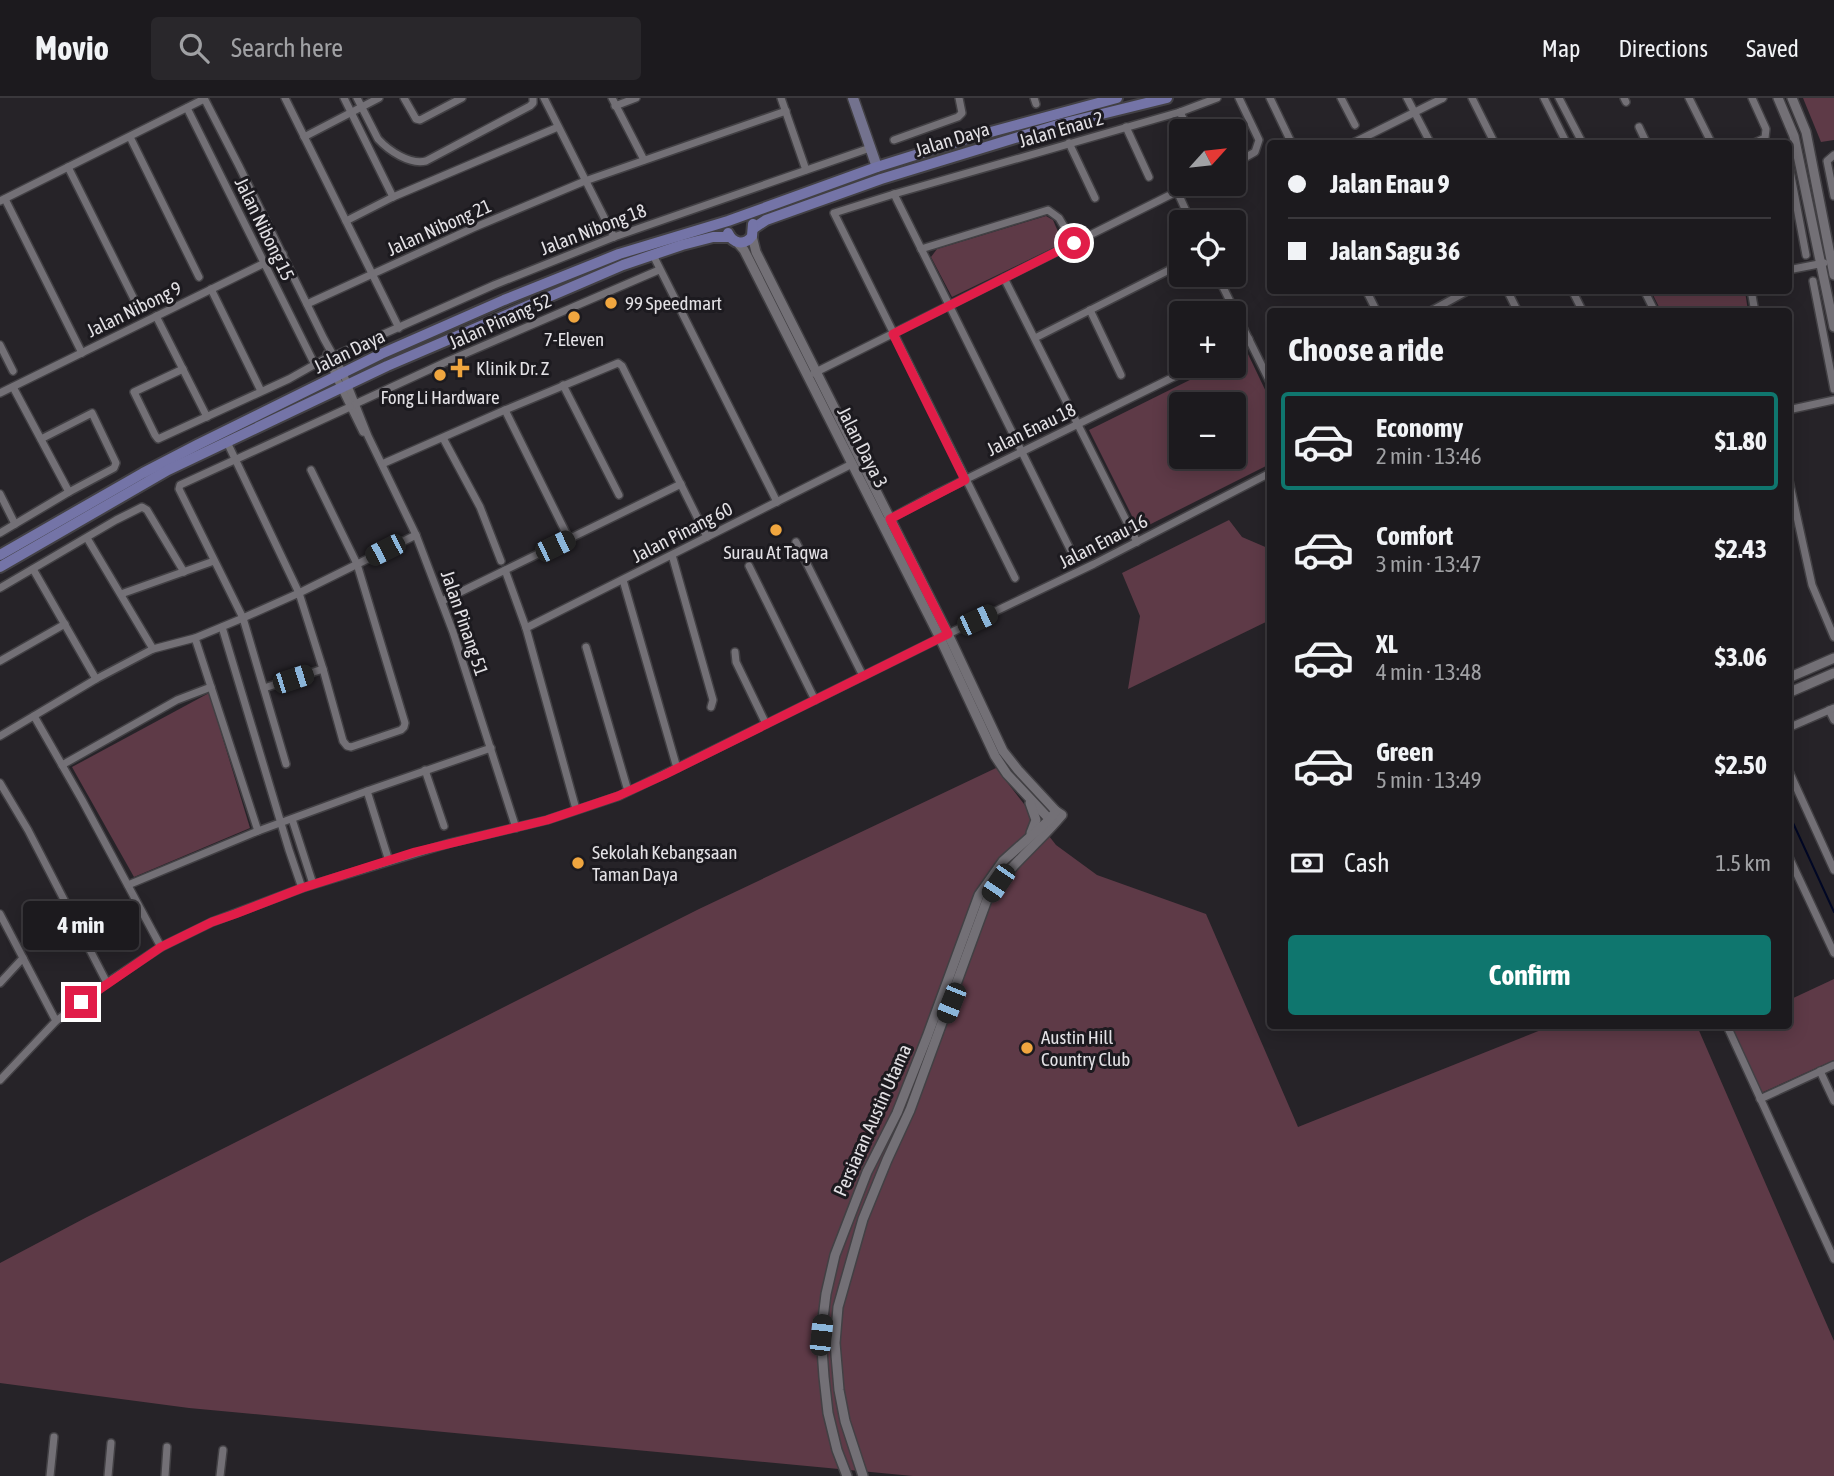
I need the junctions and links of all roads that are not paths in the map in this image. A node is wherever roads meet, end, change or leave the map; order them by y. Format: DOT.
graph roads {
  1 [pos="285,98"];
  2 [pos="344,98"];
  3 [pos="357,98"];
  4 [pos="379,98"];
  5 [pos="404,98"];
  6 [pos="462,98"];
  7 [pos="533,98"];
  8 [pos="544,98"];
  9 [pos="636,98"];
  10 [pos="781,98"];
  11 [pos="853,98"];
  12 [pos="959,98"];
  13 [pos="1167,98"];
  14 [pos="1217,98"];
  15 [pos="1239,98"];
  16 [pos="1270,98"];
  17 [pos="1341,98"];
  18 [pos="1407,98"];
  19 [pos="1443,98"];
  20 [pos="1472,98"];
  21 [pos="1544,98"];
  22 [pos="1559,98"];
  23 [pos="1689,98"];
  24 [pos="1752,98"];
  25 [pos="1778,98"];
  26 [pos="1792,98"];
  27 [pos="204,99"];
  28 [pos="1110,99"];
  29 [pos="614,102"];
  30 [pos="362,107"];
  31 [pos="187,108"];
  32 [pos="786,111"];
  33 [pos="1180,112"];
  34 [pos="1414,112"];
  35 [pos="351,114"];
  36 [pos="1183,119"];
  37 [pos="1354,125"];
  38 [pos="558,127"];
  39 [pos="1126,127"];
  40 [pos="1639,127"];
  41 [pos="130,137"];
  42 [pos="304,137"];
  43 [pos="894,140"];
  44 [pos="1291,140"];
  45 [pos="1363,140"];
  46 [pos="1429,140"];
  47 [pos="1494,140"];
  48 [pos="1565,140"];
  49 [pos="1581,140"];
  50 [pos="1645,140"];
  51 [pos="1710,140"];
  52 [pos="1761,140"];
  53 [pos="1069,143"];
  54 [pos="870,148"];
  55 [pos="1834,155"];
  56 [pos="1246,157"];
  57 [pos="644,160"];
  58 [pos="68,167"];
  59 [pos="877,167"];
  60 [pos="806,170"];
  61 [pos="1149,177"];
  62 [pos="585,181"];
  63 [pos="1792,181"];
  64 [pos="894,194"];
  65 [pos="1169,195"];
  66 [pos="1834,196"];
  67 [pos="393,197"];
  68 [pos="1095,198"];
  69 [pos="3,200"];
  70 [pos="736,218"];
  71 [pos="346,221"];
  72 [pos="753,232"];
  73 [pos="614,237"];
  74 [pos="733,239"];
  75 [pos="1074,243"];
  76 [pos="921,249"];
  77 [pos="283,254"];
  78 [pos="653,255"];
  79 [pos="1806,255"];
  80 [pos="1831,261"];
  81 [pos="264,262"];
  82 [pos="1821,263"];
  83 [pos="1792,269"];
  84 [pos="660,270"];
  85 [pos="1169,270"];
  86 [pos="372,274"];
  87 [pos="1834,275"];
  88 [pos="199,277"];
  89 [pos="1004,278"];
  90 [pos="1813,281"];
  91 [pos="1223,287"];
  92 [pos="211,289"];
  93 [pos="1464,294"];
  94 [pos="307,304"];
  95 [pos="949,306"];
  96 [pos="1446,307"];
  97 [pos="1090,310"];
  98 [pos="140,311"];
  99 [pos="510,314"];
  100 [pos="156,316"];
  101 [pos="1834,327"];
  102 [pos="398,328"];
  103 [pos="517,331"];
  104 [pos="893,334"];
  105 [pos="1035,338"];
  106 [pos="1249,339"];
  107 [pos="1246,340"];
  108 [pos="0,345"];
  109 [pos="82,353"];
  110 [pos="331,357"];
  111 [pos="315,365"];
  112 [pos="183,369"];
  113 [pos="13,371"];
  114 [pos="812,373"];
  115 [pos="339,375"];
  116 [pos="1121,375"];
  117 [pos="1267,376"];
  118 [pos="1169,378"];
  119 [pos="563,385"];
  120 [pos="13,387"];
  121 [pos="344,387"];
  122 [pos="1834,389"];
  123 [pos="261,391"];
  124 [pos="0,393"];
  125 [pos="1834,400"];
  126 [pos="352,405"];
  127 [pos="1792,409"];
  128 [pos="505,410"];
  129 [pos="207,417"];
  130 [pos="1079,424"];
  131 [pos="443,438"];
  132 [pos="41,439"];
  133 [pos="227,442"];
  134 [pos="1021,452"];
  135 [pos="236,460"];
  136 [pos="382,464"];
  137 [pos="852,464"];
  138 [pos="311,470"];
  139 [pos="1267,475"];
  140 [pos="965,480"];
  141 [pos="681,484"];
  142 [pos="69,492"];
  143 [pos="1792,494"];
  144 [pos="0,495"];
  145 [pos="619,495"];
  146 [pos="777,502"];
  147 [pos="886,521"];
  148 [pos="15,524"];
  149 [pos="0,533"];
  150 [pos="416,535"];
  151 [pos="707,537"];
  152 [pos="87,538"];
  153 [pos="569,539"];
  154 [pos="796,542"];
  155 [pos="1138,542"];
  156 [pos="1071,551"];
  157 [pos="0,555"];
  158 [pos="672,555"];
  159 [pos="214,561"];
  160 [pos="501,561"];
  161 [pos="357,564"];
  162 [pos="749,566"];
  163 [pos="0,567"];
  164 [pos="33,569"];
  165 [pos="505,570"];
  166 [pos="184,572"];
  167 [pos="1015,578"];
  168 [pos="623,580"];
  169 [pos="0,588"];
  170 [pos="299,593"];
  171 [pos="121,594"];
  172 [pos="442,601"];
  173 [pos="243,618"];
  174 [pos="65,624"];
  175 [pos="222,627"];
  176 [pos="526,628"];
  177 [pos="944,636"];
  178 [pos="1834,637"];
  179 [pos="195,638"];
  180 [pos="586,647"];
  181 [pos="153,649"];
  182 [pos="735,652"];
  183 [pos="1834,658"];
  184 [pos="0,661"];
  185 [pos="323,669"];
  186 [pos="1834,673"];
  187 [pos="863,676"];
  188 [pos="1792,676"];
  189 [pos="96,679"];
  190 [pos="211,687"];
  191 [pos="264,688"];
  192 [pos="1792,691"];
  193 [pos="815,700"];
  194 [pos="711,707"];
  195 [pos="1832,709"];
  196 [pos="34,716"];
  197 [pos="1834,720"];
  198 [pos="766,724"];
  199 [pos="1792,725"];
  200 [pos="0,736"];
  201 [pos="994,744"];
  202 [pos="491,748"];
  203 [pos="286,764"];
  204 [pos="62,765"];
  205 [pos="677,768"];
  206 [pos="425,770"];
  207 [pos="1792,778"];
  208 [pos="0,783"];
  209 [pos="367,791"];
  210 [pos="628,791"];
  211 [pos="1026,796"];
  212 [pos="576,809"];
  213 [pos="292,819"];
  214 [pos="1052,822"];
  215 [pos="281,823"];
  216 [pos="444,826"];
  217 [pos="516,828"];
  218 [pos="258,831"];
  219 [pos="1029,837"];
  220 [pos="389,861"];
  221 [pos="1792,864"];
  222 [pos="1834,870"];
  223 [pos="313,884"];
  224 [pos="128,885"];
  225 [pos="302,888"];
  226 [pos="0,915"];
  227 [pos="161,947"];
  228 [pos="1834,953"];
  229 [pos="23,958"];
  230 [pos="0,983"];
  231 [pos="107,983"];
  232 [pos="56,1021"];
  233 [pos="1728,1029"];
  234 [pos="1834,1065"];
  235 [pos="1820,1071"];
  236 [pos="0,1080"];
  237 [pos="1760,1099"];
  238 [pos="1834,1101"];
  239 [pos="1834,1259"];
  240 [pos="54,1437"];
  241 [pos="111,1443"];
  242 [pos="167,1447"];
  243 [pos="223,1450"];
  244 [pos="50,1476"];
  245 [pos="108,1476"];
  246 [pos="165,1476"];
  247 [pos="220,1476"];
  248 [pos="847,1476"];
  249 [pos="863,1476"];
  1 -- 42 [label="street"];
  2 -- 35 [label="street"];
  3 -- 30 [label="street"];
  4 -- 30 [label="street"];
  5 -- 6 [label="street"];
  7 -- 30 [label="street"];
  8 -- 38 [label="street"];
  9 -- 29 [label="street"];
  10 -- 32 [label="street"];
  11 -- 54 [label="main road"];
  12 -- 43 [label="street"];
  13 -- 72 [label="main road, Jalan Daya"];
  14 -- 33 [label="street, Jalan Enau 2"];
  15 -- 56 [label="street"];
  16 -- 44 [label="street"];
  17 -- 37 [label="street"];
  18 -- 34 [label="street"];
  19 -- 34 [label="street"];
  20 -- 47 [label="street"];
  21 -- 48 [label="street"];
  22 -- 49 [label="street"];
  23 -- 51 [label="street"];
  24 -- 52 [label="street"];
  25 -- 82 [label="street"];
  26 -- 80 [label="street"];
  27 -- 31 [label="street"];
  27 -- 77 [label="street, Jalan Pinang 51"];
  28 -- 59 [label="main road, Jalan Daya"];
  29 -- 57 [label="street"];
  30 -- 35 [label="street"];
  31 -- 41 [label="street"];
  31 -- 81 [label="street, Jalan Nibong 15"];
  32 -- 57 [label="street, Jalan Nibong 21"];
  32 -- 60 [label="street"];
  33 -- 36 [label="street"];
  33 -- 39 [label="street, Jalan Enau 2"];
  34 -- 45 [label="street"];
  34 -- 46 [label="street"];
  35 -- 42 [label="street"];
  35 -- 67 [label="street"];
  38 -- 62 [label="street"];
  38 -- 67 [label="street"];
  39 -- 53 [label="street, Jalan Enau 2"];
  39 -- 61 [label="street"];
  40 -- 50 [label="street"];
  41 -- 58 [label="street"];
  41 -- 88 [label="street"];
  42 -- 71 [label="street"];
  53 -- 64 [label="street, Jalan Enau 2"];
  53 -- 68 [label="street"];
  54 -- 59 [label="main road"];
  54 -- 60 [label="street, Jalan Nibong 18"];
  55 -- 66 [label="street"];
  57 -- 62 [label="street, Jalan Nibong 21"];
  58 -- 69 [label="street"];
  58 -- 98 [label="street"];
  59 -- 70 [label="main road, Jalan Daya"];
  60 -- 73 [label="street, Jalan Nibong 18"];
  62 -- 73 [label="street"];
  62 -- 86 [label="street, Jalan Nibong 21"];
  63 -- 79 [label="street"];
  64 -- 76 [label="street"];
  64 -- 104 [label="street, Jalan Enau 2"];
  65 -- 75 [label="street"];
  67 -- 71 [label="street"];
  69 -- 109 [label="street"];
  70 -- 72 [label="main road"];
  70 -- 74 [label="main road"];
  70 -- 115 [label="main road, Jalan Daya"];
  71 -- 86 [label="street"];
  72 -- 74 [label="main road"];
  72 -- 114 [label="street, Jalan Daya 3"];
  73 -- 102 [label="street, Jalan Nibong 18"];
  74 -- 78 [label="main road, Jalan Daya"];
  74 -- 114 [label="street, Jalan Daya 3"];
  75 -- 76 [label="street"];
  75 -- 89 [label="street"];
  76 -- 95 [label="street"];
  77 -- 81 [label="street, Jalan Nibong 9"];
  77 -- 94 [label="street, Jalan Pinang 51"];
  78 -- 84 [label="street"];
  78 -- 99 [label="main road, Jalan Daya"];
  80 -- 82 [label="street"];
  80 -- 87 [label="street"];
  81 -- 92 [label="street, Jalan Nibong 9"];
  81 -- 111 [label="street, Jalan Nibong 15"];
  82 -- 83 [label="street"];
  82 -- 101 [label="street"];
  84 -- 103 [label="street, Jalan Pinang 52"];
  84 -- 146 [label="street"];
  85 -- 97 [label="street"];
  86 -- 94 [label="street, Jalan Nibong 21"];
  86 -- 102 [label="street"];
  89 -- 95 [label="street"];
  89 -- 105 [label="street"];
  90 -- 122 [label="street"];
  91 -- 106 [label="street"];
  92 -- 100 [label="street, Jalan Nibong 9"];
  92 -- 123 [label="street"];
  93 -- 96 [label="street"];
  94 -- 110 [label="street, Jalan Pinang 51"];
  95 -- 104 [label="street"];
  95 -- 134 [label="street"];
  97 -- 105 [label="street"];
  97 -- 116 [label="street"];
  99 -- 103 [label="street"];
  99 -- 121 [label="main road, Jalan Daya"];
  100 -- 109 [label="street, Jalan Nibong 9"];
  100 -- 112 [label="street"];
  102 -- 110 [label="street, Jalan Nibong 18"];
  103 -- 126 [label="street, Jalan Pinang 52"];
  104 -- 114 [label="street"];
  104 -- 140 [label="street"];
  105 -- 130 [label="street"];
  106 -- 107 [label="street"];
  106 -- 117 [label="street"];
  108 -- 113 [label="street"];
  109 -- 120 [label="street, Jalan Nibong 9"];
  110 -- 111 [label="street, Jalan Nibong 18"];
  110 -- 115 [label="street, Jalan Pinang 51"];
  111 -- 123 [label="street, Jalan Nibong 18"];
  112 -- 129 [label="street"];
  112 -- 129 [label="street, Jalan Nibong 18"];
  114 -- 137 [label="street, Jalan Daya 3"];
  114 -- 147 [label="street, Jalan Daya 3"];
  115 -- 121 [label="street, Jalan Pinang 51"];
  115 -- 157 [label="main road, Jalan Daya"];
  118 -- 130 [label="street, Jalan Enau 18"];
  119 -- 128 [label="street"];
  119 -- 141 [label="street"];
  119 -- 145 [label="street"];
  120 -- 124 [label="street, Jalan Nibong 9"];
  120 -- 132 [label="street"];
  121 -- 126 [label="street, Jalan Pinang 51"];
  121 -- 133 [label="main road, Jalan Daya"];
  123 -- 129 [label="street, Jalan Nibong 18"];
  125 -- 127 [label="street"];
  126 -- 135 [label="street, Jalan Pinang 52"];
  126 -- 136 [label="street, Jalan Pinang 51"];
  128 -- 131 [label="street"];
  128 -- 153 [label="street"];
  130 -- 134 [label="street, Jalan Enau 18"];
  130 -- 155 [label="street"];
  131 -- 136 [label="street"];
  131 -- 160 [label="street"];
  132 -- 142 [label="street"];
  132 -- 142 [label="street"];
  133 -- 135 [label="street"];
  133 -- 163 [label="main road, Jalan Daya"];
  134 -- 140 [label="street, Jalan Enau 18"];
  134 -- 156 [label="street"];
  135 -- 159 [label="street, Jalan Pinang 52"];
  135 -- 170 [label="street"];
  136 -- 150 [label="street, Jalan Pinang 51"];
  137 -- 146 [label="street, Jalan Pinang 60"];
  137 -- 147 [label="street, Jalan Daya 3"];
  138 -- 161 [label="street"];
  139 -- 155 [label="street, Jalan Enau 16"];
  140 -- 147 [label="street, Jalan Enau 18"];
  140 -- 167 [label="street"];
  141 -- 151 [label="street"];
  141 -- 153 [label="street"];
  142 -- 148 [label="street"];
  143 -- 178 [label="street"];
  144 -- 148 [label="street"];
  146 -- 151 [label="street, Jalan Pinang 60"];
  147 -- 177 [label="street, Jalan Daya 3"];
  148 -- 149 [label="street"];
  150 -- 161 [label="street"];
  150 -- 172 [label="street, Jalan Pinang 51"];
  151 -- 158 [label="street, Jalan Pinang 60"];
  152 -- 164 [label="street"];
  152 -- 166 [label="street"];
  152 -- 171 [label="street"];
  153 -- 165 [label="street"];
  154 -- 187 [label="street"];
  155 -- 177 [label="street, Jalan Enau 16"];
  158 -- 168 [label="street, Jalan Pinang 60"];
  158 -- 194 [label="street"];
  159 -- 166 [label="street"];
  159 -- 173 [label="street"];
  161 -- 170 [label="street"];
  161 -- 185 [label="street"];
  162 -- 193 [label="street"];
  164 -- 169 [label="street"];
  164 -- 174 [label="street"];
  165 -- 172 [label="street"];
  165 -- 176 [label="street"];
  166 -- 171 [label="street"];
  168 -- 176 [label="street, Jalan Pinang 60"];
  168 -- 205 [label="street"];
  170 -- 173 [label="street"];
  170 -- 185 [label="street"];
  171 -- 181 [label="street"];
  172 -- 202 [label="street, Jalan Pinang 51"];
  173 -- 175 [label="street"];
  173 -- 191 [label="street"];
  174 -- 184 [label="street"];
  174 -- 189 [label="street"];
  175 -- 179 [label="street"];
  175 -- 215 [label="street"];
  176 -- 212 [label="street"];
  177 -- 187 [label="street, Jalan Enau 16"];
  177 -- 201 [label="street, Jalan Daya 3"];
  179 -- 181 [label="street"];
  179 -- 190 [label="street"];
  180 -- 210 [label="street"];
  181 -- 189 [label="street"];
  182 -- 198 [label="street"];
  183 -- 188 [label="street"];
  185 -- 191 [label="street"];
  186 -- 192 [label="street"];
  187 -- 193 [label="street, Jalan Enau 16"];
  189 -- 196 [label="street"];
  190 -- 204 [label="street"];
  190 -- 218 [label="street"];
  191 -- 203 [label="street"];
  193 -- 198 [label="street, Jalan Enau 16"];
  195 -- 197 [label="street"];
  195 -- 199 [label="street"];
  196 -- 200 [label="street"];
  196 -- 204 [label="street"];
  198 -- 205 [label="street, Jalan Enau 16"];
  201 -- 211 [label="street"];
  201 -- 214 [label="street, Persiaran Austin Utama"];
  202 -- 206 [label="street"];
  202 -- 217 [label="street, Jalan Pinang 51"];
  204 -- 224 [label="street"];
  205 -- 210 [label="street, Jalan Enau 16"];
  206 -- 209 [label="street"];
  206 -- 216 [label="street"];
  207 -- 222 [label="street"];
  208 -- 231 [label="street"];
  209 -- 213 [label="street"];
  209 -- 220 [label="street"];
  210 -- 212 [label="street, Jalan Enau 16"];
  211 -- 214 [label="street"];
  211 -- 219 [label="street"];
  212 -- 217 [label="street, Jalan Enau 16"];
  213 -- 215 [label="street"];
  213 -- 223 [label="street"];
  214 -- 219 [label="street, Persiaran Austin Utama"];
  214 -- 249 [label="street, Persiaran Austin Utama"];
  215 -- 218 [label="street"];
  215 -- 225 [label="street"];
  217 -- 220 [label="street, Jalan Enau 16"];
  218 -- 224 [label="street"];
  219 -- 248 [label="street, Persiaran Austin Utama"];
  220 -- 223 [label="street, Jalan Enau 16"];
  221 -- 228 [label="street"];
  223 -- 225 [label="street, Jalan Enau 16"];
  224 -- 227 [label="street"];
  225 -- 227 [label="street, Jalan Enau 16"];
  226 -- 229 [label="street"];
  227 -- 231 [label="street, Jalan Enau 16"];
  229 -- 230 [label="street"];
  229 -- 232 [label="street"];
  231 -- 232 [label="street, Jalan Enau 16"];
  232 -- 236 [label="street, Jalan Enau 16"];
  233 -- 237 [label="street"];
  234 -- 235 [label="street"];
  235 -- 237 [label="street"];
  235 -- 238 [label="street"];
  237 -- 239 [label="street"];
  240 -- 244 [label="street"];
  241 -- 245 [label="street"];
  242 -- 246 [label="street"];
  243 -- 247 [label="street"];
}
